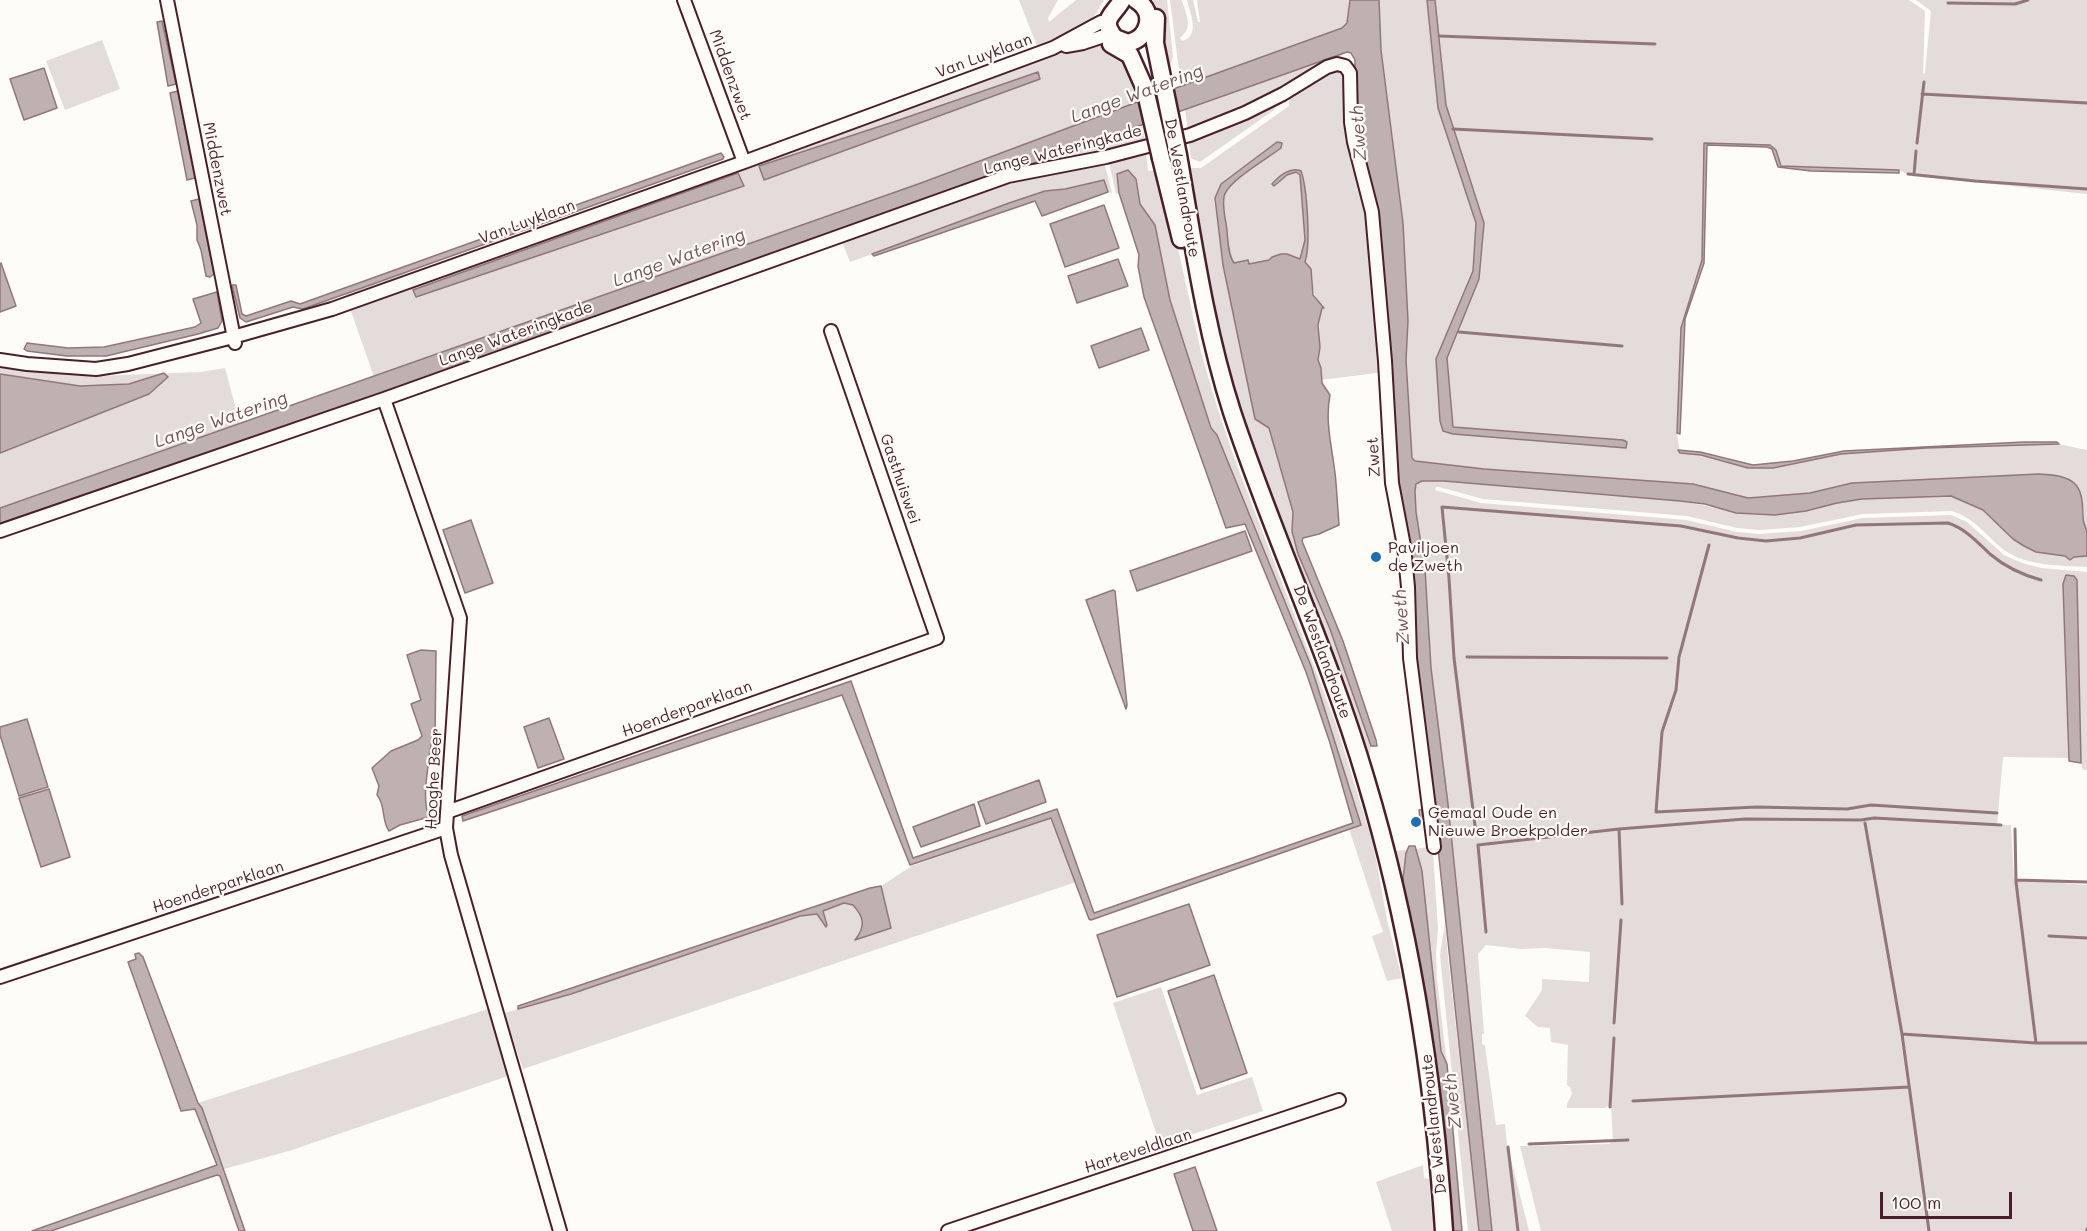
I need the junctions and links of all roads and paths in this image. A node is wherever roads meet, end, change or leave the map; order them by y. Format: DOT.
graph roads {
  1 [pos="167,0"];
  2 [pos="684,0"];
  3 [pos="1116,0"];
  4 [pos="1137,0"];
  5 [pos="1150,0"];
  6 [pos="1118,37"];
  7 [pos="1345,66"];
  8 [pos="1163,82"];
  9 [pos="1169,156"];
  10 [pos="744,162"];
  11 [pos="831,331"];
  12 [pos="235,341"];
  13 [pos="0,360"];
  14 [pos="384,399"];
  15 [pos="0,531"];
  16 [pos="937,638"];
  17 [pos="447,812"];
  18 [pos="446,828"];
  19 [pos="1434,847"];
  20 [pos="0,977"];
  21 [pos="1339,1100"];
  22 [pos="560,1231"];
  23 [pos="948,1231"];
  24 [pos="1436,1231"];
  25 [pos="1444,1231"];
  1 -- 12 [label="street, Middenzwet"];
  2 -- 10 [label="street, Middenzwet"];
  3 -- 6 [label="main road"];
  4 -- 6 [label="main road"];
  5 -- 8 [label="main road, De Westlandroute"];
  6 -- 8 [label="main road, De Westlandroute"];
  6 -- 9 [label="main road, De Westlandroute, bridge"];
  6 -- 10 [label="street, Van Luyklaan"];
  7 -- 14 [label="street, Lange Wateringkade"];
  7 -- 19 [label="street, Zwet"];
  8 -- 9 [label="main road, De Westlandroute, bridge"];
  9 -- 24 [label="main road, De Westlandroute"];
  9 -- 25 [label="main road, De Westlandroute"];
  10 -- 12 [label="street, Van Luyklaan"];
  11 -- 16 [label="street, Gasthuiswei"];
  12 -- 13 [label="street, Van Luyklaan"];
  14 -- 15 [label="street, Lange Wateringkade"];
  14 -- 17 [label="street, Hooghe Beer"];
  16 -- 17 [label="street, Hoenderparklaan"];
  17 -- 18 [label="street, Hooghe Beer"];
  18 -- 20 [label="street, Hoenderparklaan"];
  18 -- 22 [label="street, Hooghe Beer"];
  21 -- 23 [label="street, Harteveldlaan"];
}
